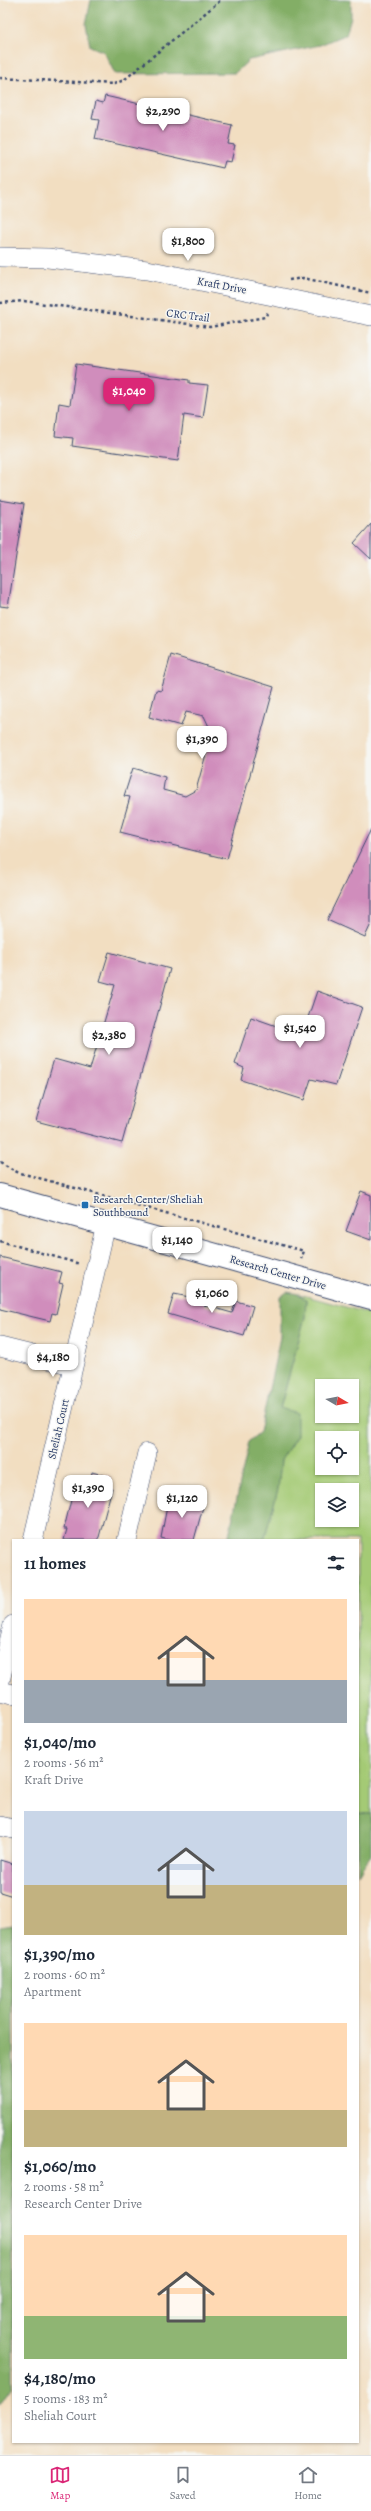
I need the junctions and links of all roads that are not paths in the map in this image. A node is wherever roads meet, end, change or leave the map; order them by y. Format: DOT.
graph roads {
  1 [pos="0,257"];
  2 [pos="371,316"];
  3 [pos="0,1195"];
  4 [pos="106,1224"];
  5 [pos="371,1298"];
  6 [pos="0,1347"];
  7 [pos="72,1365"];
  8 [pos="146,1453"];
  9 [pos="33,1539"];
  10 [pos="127,1539"];
  11 [pos="12,1629"];
  12 [pos="0,1681"];
  13 [pos="0,1691"];
  14 [pos="12,1694"];
  15 [pos="0,1826"];
  16 [pos="12,1829"];
  1 -- 2 [label="street, Kraft Drive"];
  3 -- 4 [label="main road, Research Center Drive"];
  4 -- 5 [label="main road, Research Center Drive"];
  4 -- 7 [label="street, Sheliah Court"];
  6 -- 7 [label="street"];
  7 -- 9 [label="street, Sheliah Court"];
  8 -- 10 [label="street"];
  11 -- 12 [label="street"];
  13 -- 14 [label="street"];
  15 -- 16 [label="street"];
}
